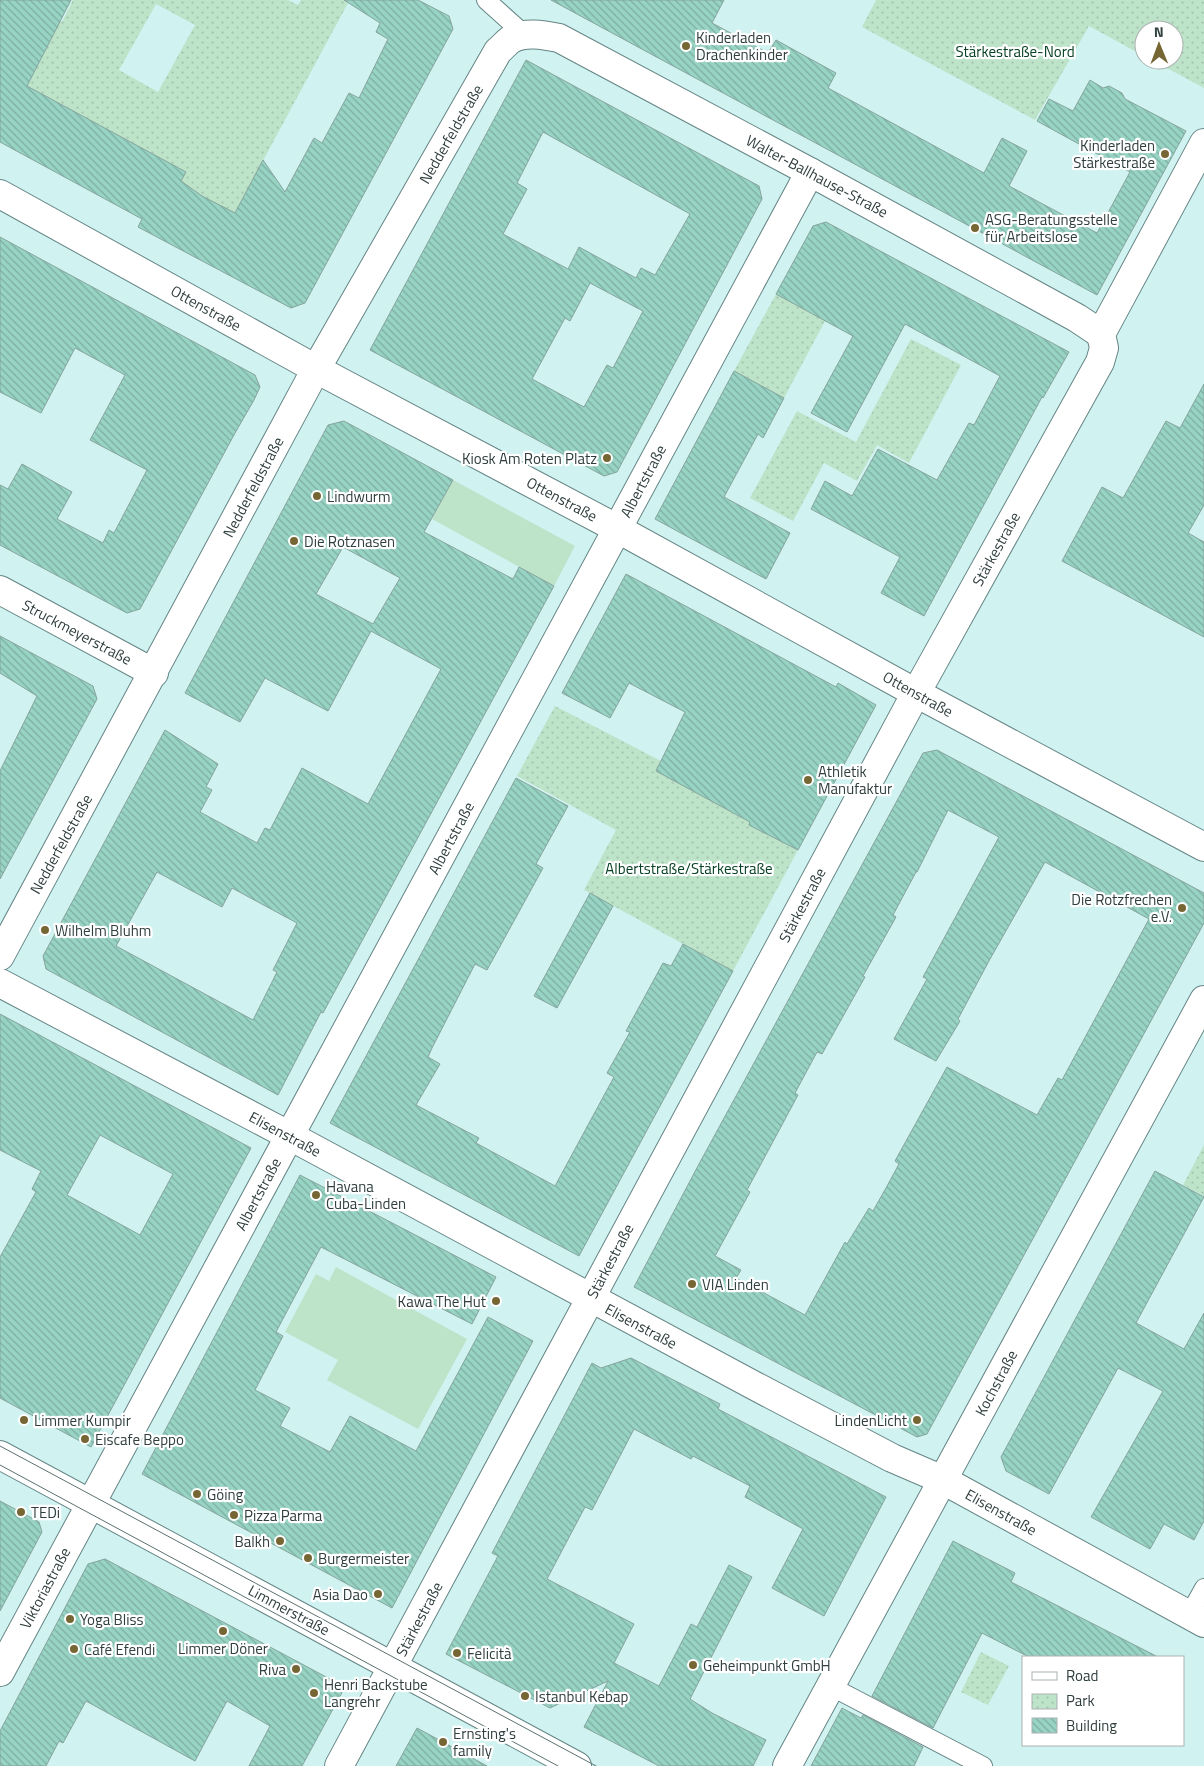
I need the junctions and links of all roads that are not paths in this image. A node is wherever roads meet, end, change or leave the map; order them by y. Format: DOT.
graph roads {
  1 [pos="486,0"];
  2 [pos="525,35"];
  3 [pos="1189,156"];
  4 [pos="810,172"];
  5 [pos="0,194"];
  6 [pos="1101,334"];
  7 [pos="316,369"];
  8 [pos="618,529"];
  9 [pos="0,590"];
  10 [pos="154,673"];
  11 [pos="916,693"];
  12 [pos="1204,847"];
  13 [pos="0,956"];
  14 [pos="0,983"];
  15 [pos="1204,1000"];
  16 [pos="290,1136"];
  17 [pos="590,1299"];
  18 [pos="0,1455"];
  19 [pos="943,1480"];
  20 [pos="90,1504"];
  21 [pos="1204,1588"];
  22 [pos="1197,1619"];
  23 [pos="394,1666"];
  24 [pos="0,1672"];
  25 [pos="830,1686"];
  26 [pos="339,1766"];
  27 [pos="578,1766"];
  28 [pos="787,1766"];
  29 [pos="983,1766"];
  1 -- 2 [label="lane"];
  2 -- 4 [label="street, Walter-Ballhause-Straße"];
  2 -- 7 [label="street, Nedderfeldstraße"];
  3 -- 6 [label="street, Stärkestraße"];
  4 -- 6 [label="street, Walter-Ballhause-Straße"];
  4 -- 8 [label="street, Albertstraße"];
  5 -- 7 [label="street, Ottenstraße"];
  6 -- 11 [label="street, Stärkestraße"];
  7 -- 8 [label="street, Ottenstraße"];
  7 -- 10 [label="street, Nedderfeldstraße"];
  8 -- 11 [label="street, Ottenstraße"];
  8 -- 16 [label="street, Albertstraße"];
  9 -- 10 [label="street, Struckmeyerstraße"];
  10 -- 13 [label="street, Nedderfeldstraße"];
  11 -- 12 [label="street, Ottenstraße"];
  11 -- 17 [label="street, Stärkestraße"];
  14 -- 16 [label="street, Elisenstraße"];
  15 -- 19 [label="street, Kochstraße"];
  16 -- 17 [label="street, Elisenstraße"];
  16 -- 20 [label="street, Albertstraße"];
  17 -- 19 [label="street, Elisenstraße"];
  17 -- 23 [label="street, Stärkestraße"];
  18 -- 20 [label="street, Limmerstraße"];
  19 -- 22 [label="street, Elisenstraße"];
  19 -- 25 [label="street, Kochstraße"];
  20 -- 23 [label="street, Limmerstraße"];
  20 -- 24 [label="street, Viktoriastraße"];
  21 -- 22 [label="lane"];
  23 -- 26 [label="street, Stärkestraße"];
  23 -- 27 [label="street, Limmerstraße"];
  25 -- 28 [label="street, Kochstraße"];
  25 -- 29 [label="lane"];
}
